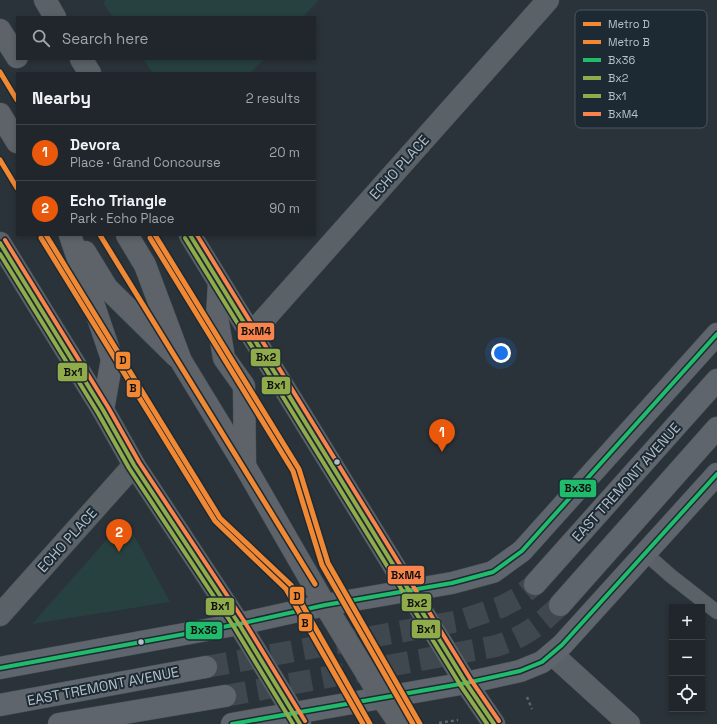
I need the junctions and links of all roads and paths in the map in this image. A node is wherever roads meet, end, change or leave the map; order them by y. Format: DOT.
graph roads {
  1 [pos="548,0"];
  2 [pos="0,30"];
  3 [pos="16,55"];
  4 [pos="19,60"];
  5 [pos="82,60"];
  6 [pos="26,72"];
  7 [pos="89,72"];
  8 [pos="0,114"];
  9 [pos="16,140"];
  10 [pos="70,236"];
  11 [pos="75,236"];
  12 [pos="128,236"];
  13 [pos="191,236"];
  14 [pos="0,243"];
  15 [pos="219,283"];
  16 [pos="251,334"];
  17 [pos="717,334"];
  18 [pos="181,361"];
  19 [pos="717,380"];
  20 [pos="103,410"];
  21 [pos="717,428"];
  22 [pos="134,464"];
  23 [pos="245,466"];
  24 [pos="717,474"];
  25 [pos="646,554"];
  26 [pos="535,584"];
  27 [pos="410,591"];
  28 [pos="325,605"];
  29 [pos="560,605"];
  30 [pos="717,612"];
  31 [pos="0,615"];
  32 [pos="239,624"];
  33 [pos="552,654"];
  34 [pos="206,667"];
  35 [pos="0,668"];
  36 [pos="466,683"];
  37 [pos="525,694"];
  38 [pos="225,696"];
  39 [pos="381,697"];
  40 [pos="0,706"];
  41 [pos="532,709"];
  42 [pos="297,719"];
  43 [pos="59,724"];
  44 [pos="232,724"];
  45 [pos="400,724"];
  46 [pos="494,724"];
  47 [pos="629,724"];
  1 -- 16 [label="street, ECHO PLACE"];
  2 -- 3 [label="main road"];
  4 -- 6 [label="main road"];
  5 -- 7 [label="street"];
  8 -- 9 [label="main road"];
  10 -- 20 [label="main road"];
  11 -- 18 [label="main road"];
  12 -- 18 [label="main road"];
  13 -- 15 [label="street"];
  14 -- 20 [label="street"];
  15 -- 16 [label="street"];
  15 -- 23 [label="main road"];
  16 -- 27 [label="street"];
  17 -- 27 [label="main road"];
  18 -- 23 [label="main road"];
  19 -- 26 [label="main road, EAST TREMONT AVENUE"];
  20 -- 22 [label="street"];
  21 -- 29 [label="main road"];
  22 -- 31 [label="street, ECHO PLACE"];
  22 -- 32 [label="street"];
  23 -- 28 [label="main road"];
  24 -- 25 [label="main road"];
  25 -- 30 [label="lane"];
  25 -- 33 [label="main road"];
  27 -- 28 [label="main road"];
  27 -- 36 [label="street"];
  28 -- 32 [label="main road"];
  28 -- 39 [label="main road"];
  32 -- 35 [label="main road"];
  32 -- 42 [label="street"];
  33 -- 36 [label="main road"];
  33 -- 47 [label="street"];
  34 -- 40 [label="main road, EAST TREMONT AVENUE"];
  36 -- 39 [label="main road"];
  36 -- 46 [label="street"];
  37 -- 41 [label="path"];
  38 -- 43 [label="main road, EAST TREMONT AVENUE"];
  39 -- 42 [label="main road"];
  39 -- 45 [label="main road"];
  42 -- 44 [label="main road"];
}
